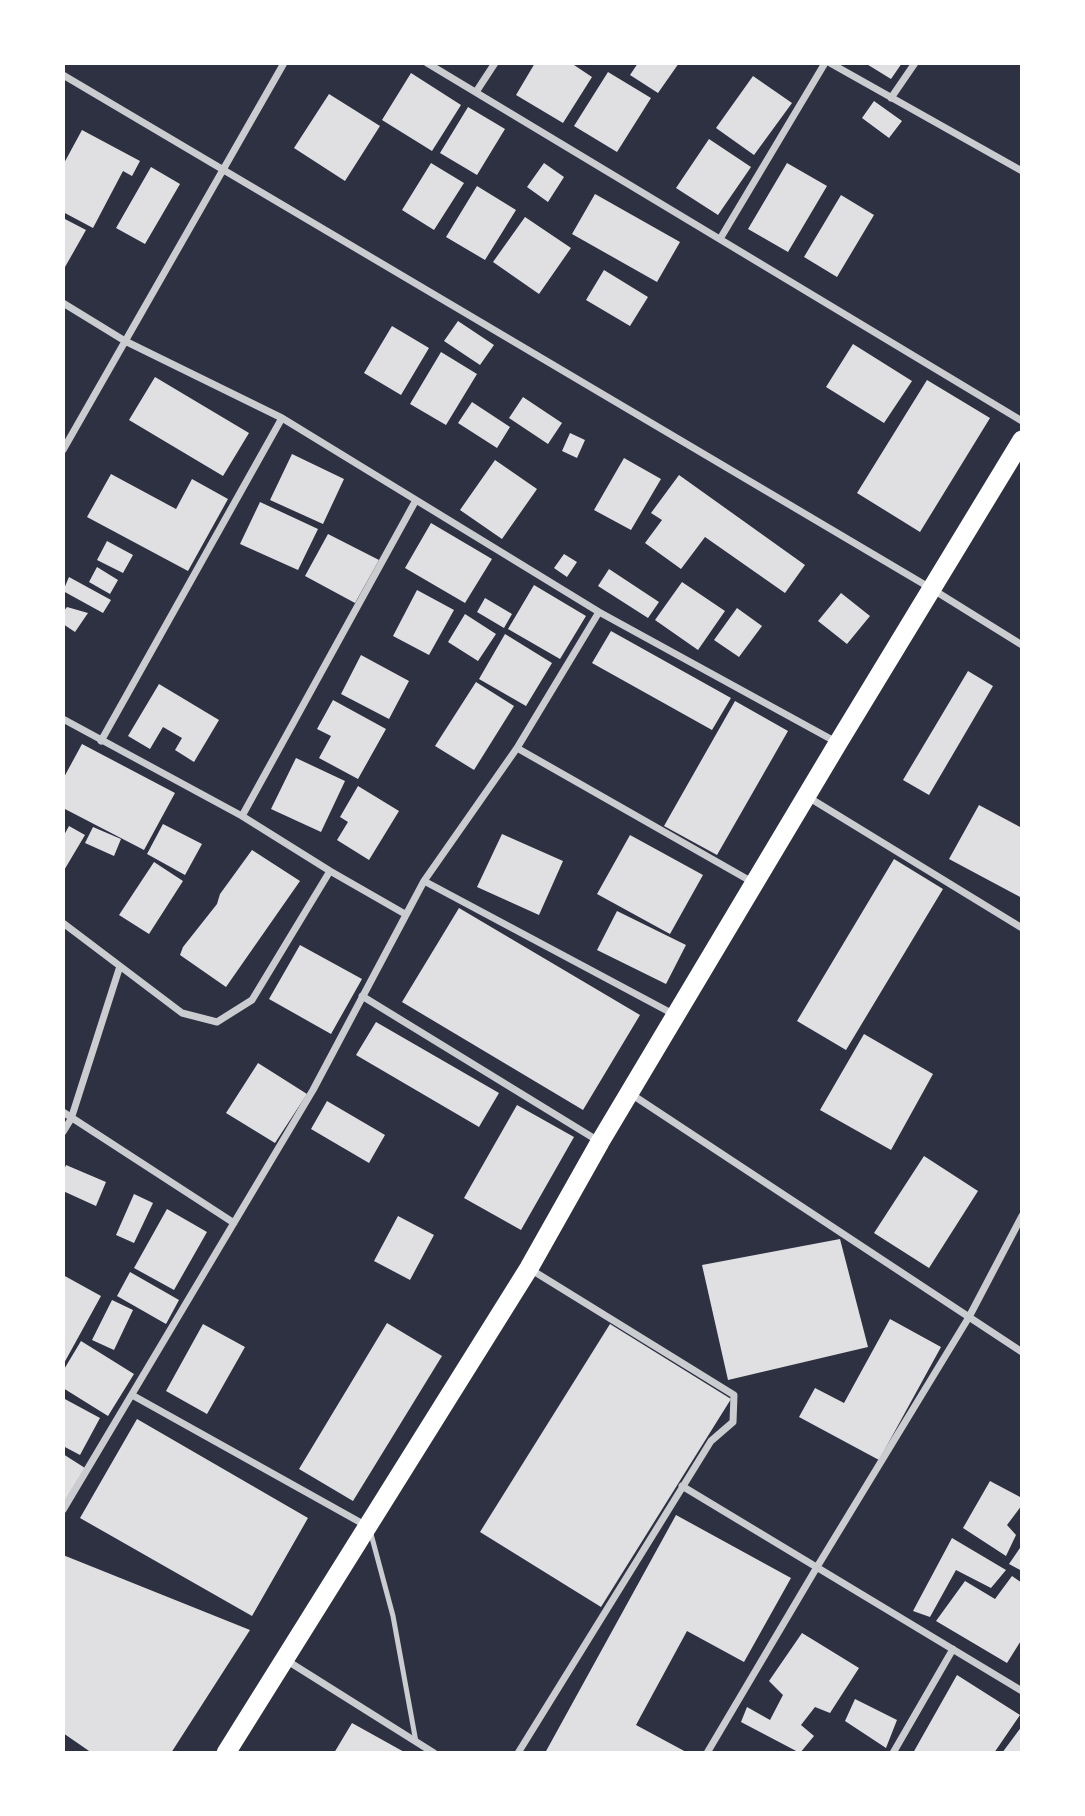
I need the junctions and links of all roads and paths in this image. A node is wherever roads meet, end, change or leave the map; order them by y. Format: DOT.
graph roads {
  1 [pos="284,63"];
  2 [pos="427,63"];
  3 [pos="495,63"];
  4 [pos="828,63"];
  5 [pos="915,63"];
  6 [pos="63,75"];
  7 [pos="476,92"];
  8 [pos="891,98"];
  9 [pos="223,169"];
  10 [pos="1022,171"];
  11 [pos="720,239"];
  12 [pos="63,303"];
  13 [pos="125,341"];
  14 [pos="282,418"];
  15 [pos="1022,421"];
  16 [pos="1022,440"];
  17 [pos="63,450"];
  18 [pos="416,500"];
  19 [pos="932,589"];
  20 [pos="599,612"];
  21 [pos="1022,645"];
  22 [pos="63,719"];
  23 [pos="101,741"];
  24 [pos="838,743"];
  25 [pos="517,748"];
  26 [pos="806,796"];
  27 [pos="242,816"];
  28 [pos="330,871"];
  29 [pos="424,881"];
  30 [pos="755,883"];
  31 [pos="405,914"];
  32 [pos="63,923"];
  33 [pos="1022,928"];
  34 [pos="120,966"];
  35 [pos="362,996"];
  36 [pos="676,1016"];
  37 [pos="630,1093"];
  38 [pos="63,1112"];
  39 [pos="71,1119"];
  40 [pos="63,1132"];
  41 [pos="600,1142"];
  42 [pos="1022,1216"];
  43 [pos="234,1223"];
  44 [pos="529,1268"];
  45 [pos="969,1317"];
  46 [pos="1022,1352"];
  47 [pos="132,1395"];
  48 [pos="682,1486"];
  49 [pos="63,1510"];
  50 [pos="369,1527"];
  51 [pos="817,1567"];
  52 [pos="953,1649"];
  53 [pos="286,1660"];
  54 [pos="1022,1690"];
  55 [pos="416,1742"];
  56 [pos="226,1753"];
  57 [pos="434,1753"];
  58 [pos="518,1753"];
  59 [pos="707,1753"];
  60 [pos="893,1753"];
  1 -- 9 [label="street"];
  2 -- 7 [label="street"];
  3 -- 7 [label="street"];
  4 -- 8 [label="street"];
  4 -- 11 [label="street"];
  5 -- 8 [label="street"];
  6 -- 9 [label="street"];
  7 -- 11 [label="street"];
  8 -- 10 [label="street"];
  9 -- 13 [label="street"];
  9 -- 19 [label="street"];
  11 -- 15 [label="street"];
  12 -- 13 [label="street"];
  13 -- 14 [label="street"];
  13 -- 17 [label="street"];
  14 -- 18 [label="street"];
  14 -- 23 [label="street"];
  16 -- 19 [label="highway"];
  18 -- 20 [label="street"];
  18 -- 27 [label="street"];
  19 -- 21 [label="street"];
  19 -- 24 [label="highway"];
  20 -- 24 [label="street"];
  20 -- 25 [label="street"];
  22 -- 23 [label="street"];
  23 -- 27 [label="street"];
  24 -- 26 [label="highway"];
  25 -- 29 [label="street"];
  25 -- 30 [label="street"];
  26 -- 30 [label="highway"];
  26 -- 33 [label="street"];
  27 -- 28 [label="street"];
  28 -- 31 [label="street"];
  28 -- 34 [label="street"];
  29 -- 31 [label="street"];
  29 -- 36 [label="street"];
  30 -- 36 [label="highway"];
  31 -- 35 [label="street"];
  32 -- 34 [label="street"];
  34 -- 39 [label="street"];
  35 -- 41 [label="street"];
  35 -- 43 [label="street"];
  36 -- 37 [label="highway"];
  37 -- 41 [label="highway"];
  37 -- 45 [label="street"];
  38 -- 39 [label="street"];
  39 -- 40 [label="street"];
  39 -- 43 [label="street"];
  41 -- 44 [label="highway"];
  42 -- 45 [label="street"];
  43 -- 47 [label="street"];
  44 -- 48 [label="street"];
  44 -- 50 [label="highway"];
  45 -- 46 [label="street"];
  45 -- 51 [label="street"];
  47 -- 49 [label="street"];
  47 -- 50 [label="street"];
  48 -- 51 [label="street"];
  48 -- 58 [label="street"];
  50 -- 53 [label="highway"];
  50 -- 55 [label="lane"];
  51 -- 52 [label="street"];
  51 -- 59 [label="street"];
  52 -- 54 [label="street"];
  52 -- 60 [label="street"];
  53 -- 55 [label="street"];
  53 -- 56 [label="highway"];
  55 -- 57 [label="street"];
}
